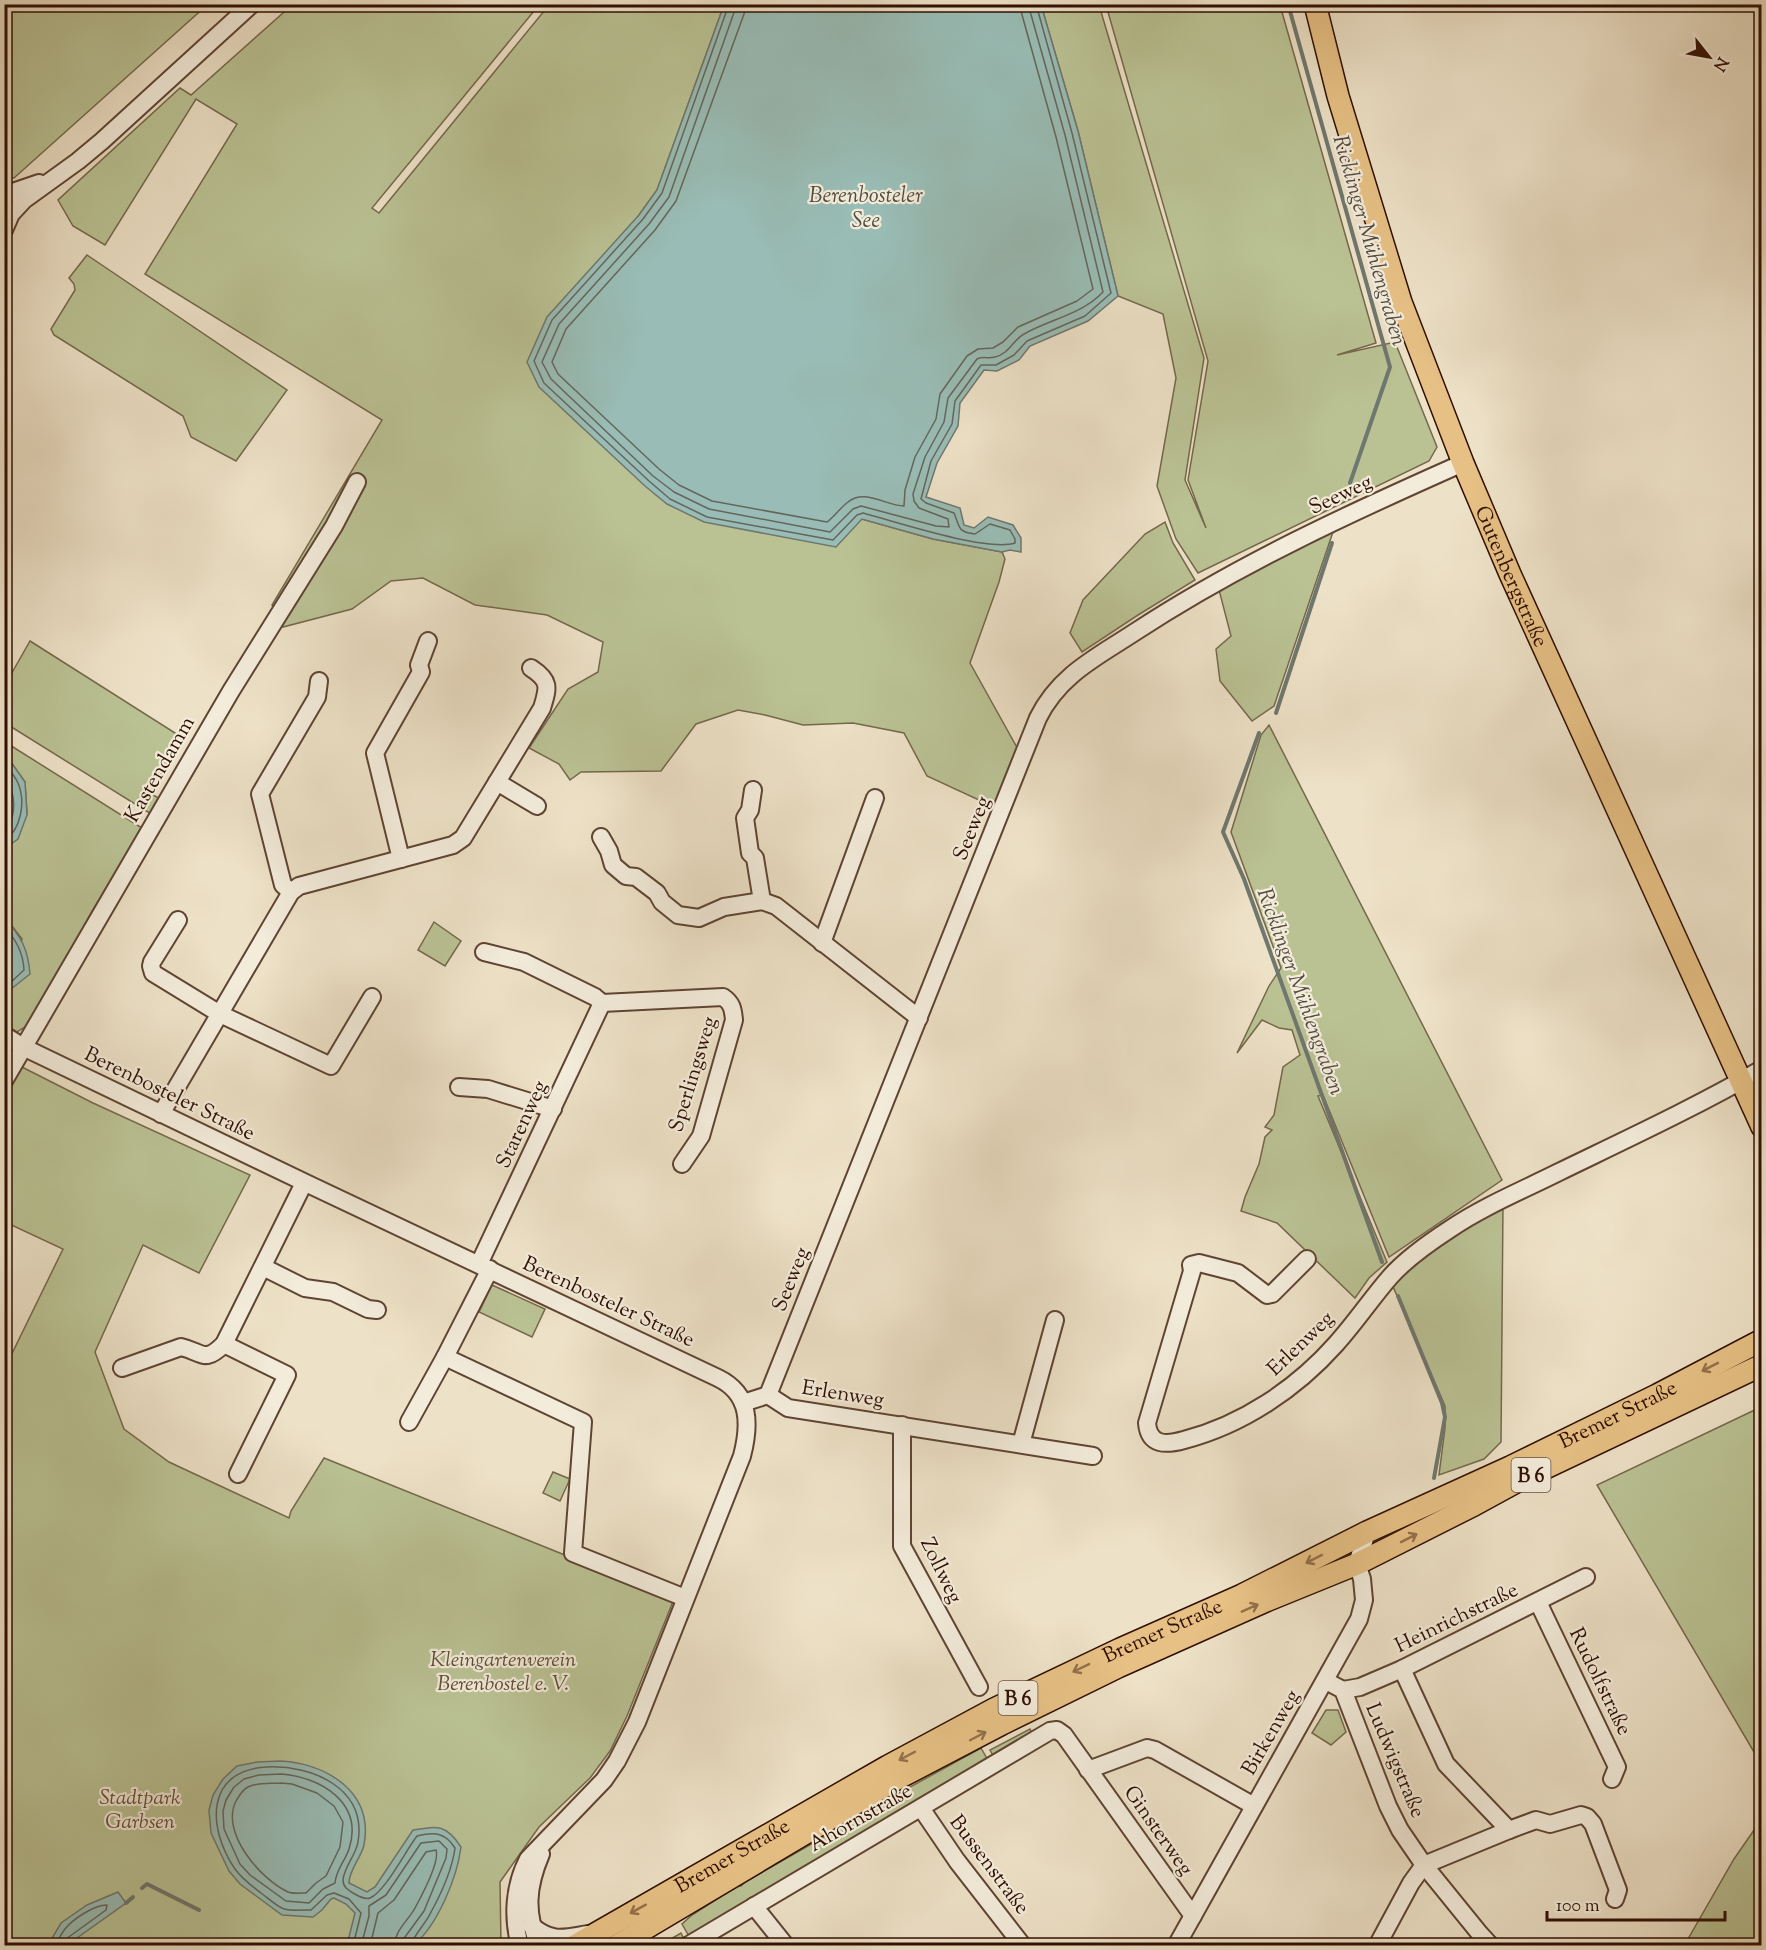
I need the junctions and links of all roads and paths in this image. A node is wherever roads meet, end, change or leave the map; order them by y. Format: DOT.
graph roads {
  1 [pos="252,4"];
  2 [pos="1315,4"];
  3 [pos="7,202"];
  4 [pos="4,230"];
  5 [pos="1463,463"];
  6 [pos="357,482"];
  7 [pos="428,641"];
  8 [pos="531,668"];
  9 [pos="319,681"];
  10 [pos="497,782"];
  11 [pos="753,790"];
  12 [pos="875,798"];
  13 [pos="537,806"];
  14 [pos="601,837"];
  15 [pos="401,859"];
  16 [pos="291,892"];
  17 [pos="762,901"];
  18 [pos="178,920"];
  19 [pos="822,943"];
  20 [pos="484,952"];
  21 [pos="372,997"];
  22 [pos="602,1003"];
  23 [pos="220,1014"];
  24 [pos="918,1018"];
  25 [pos="4,1035"];
  26 [pos="23,1047"];
  27 [pos="1761,1069"];
  28 [pos="4,1081"];
  29 [pos="1740,1081"];
  30 [pos="459,1087"];
  31 [pos="553,1109"];
  32 [pos="161,1114"];
  33 [pos="1761,1127"];
  34 [pos="682,1164"];
  35 [pos="304,1183"];
  36 [pos="1307,1259"];
  37 [pos="263,1267"];
  38 [pos="484,1267"];
  39 [pos="377,1310"];
  40 [pos="1054,1320"];
  41 [pos="1761,1340"];
  42 [pos="224,1344"];
  43 [pos="444,1357"];
  44 [pos="1761,1365"];
  45 [pos="122,1368"];
  46 [pos="768,1395"];
  47 [pos="743,1403"];
  48 [pos="410,1422"];
  49 [pos="902,1425"];
  50 [pos="1021,1444"];
  51 [pos="1092,1456"];
  52 [pos="238,1474"];
  53 [pos="1367,1533"];
  54 [pos="1357,1564"];
  55 [pos="1586,1577"];
  56 [pos="686,1598"];
  57 [pos="1538,1602"];
  58 [pos="1402,1669"];
  59 [pos="1326,1680"];
  60 [pos="979,1687"];
  61 [pos="1343,1690"];
  62 [pos="1057,1730"];
  63 [pos="1088,1770"];
  64 [pos="1612,1779"];
  65 [pos="1254,1806"];
  66 [pos="921,1808"];
  67 [pos="1509,1830"];
  68 [pos="546,1842"];
  69 [pos="1424,1865"];
  70 [pos="1615,1899"];
  71 [pos="754,1906"];
  72 [pos="1193,1916"];
  73 [pos="531,1925"];
  74 [pos="595,1933"];
  75 [pos="520,1946"];
  76 [pos="539,1946"];
  77 [pos="574,1946"];
  78 [pos="616,1946"];
  79 [pos="687,1946"];
  80 [pos="786,1946"];
  81 [pos="1023,1946"];
  82 [pos="1176,1946"];
  83 [pos="1377,1946"];
  84 [pos="1491,1946"];
  1 -- 3 [label="street"];
  2 -- 5 [label="main road, Gutenbergstraße"];
  3 -- 4 [label="street"];
  5 -- 24 [label="street, Seeweg"];
  5 -- 29 [label="main road, Gutenbergstraße"];
  6 -- 26 [label="street, Kastendamm"];
  7 -- 15 [label="street"];
  8 -- 10 [label="street"];
  9 -- 16 [label="street"];
  10 -- 13 [label="street"];
  10 -- 15 [label="street"];
  11 -- 17 [label="street"];
  12 -- 19 [label="street"];
  14 -- 17 [label="street"];
  15 -- 16 [label="street"];
  16 -- 23 [label="street"];
  17 -- 19 [label="street"];
  18 -- 23 [label="street"];
  19 -- 24 [label="street"];
  20 -- 22 [label="street"];
  21 -- 23 [label="street"];
  22 -- 31 [label="street, Starenweg"];
  22 -- 34 [label="street, Sperlingsweg"];
  23 -- 32 [label="street"];
  24 -- 46 [label="street, Seeweg"];
  25 -- 26 [label="street, Berenbosteler Straße"];
  26 -- 28 [label="street, Kastendamm"];
  26 -- 32 [label="street, Berenbosteler Straße"];
  27 -- 29 [label="street"];
  29 -- 33 [label="main road, Gutenbergstraße"];
  29 -- 36 [label="street, Erlenweg"];
  30 -- 31 [label="street"];
  31 -- 38 [label="street, Starenweg"];
  32 -- 35 [label="street, Berenbosteler Straße"];
  35 -- 37 [label="street"];
  35 -- 38 [label="street, Berenbosteler Straße"];
  37 -- 39 [label="street"];
  37 -- 42 [label="street"];
  38 -- 43 [label="street, Starenweg"];
  38 -- 47 [label="street, Berenbosteler Straße"];
  40 -- 50 [label="street"];
  41 -- 53 [label="main road, Bremer Straße / B 6, one-way"];
  42 -- 45 [label="street"];
  42 -- 52 [label="street"];
  43 -- 48 [label="street, Starenweg"];
  43 -- 56 [label="street"];
  54 -- 44 [label="main road, Bremer Straße / B 6, one-way"];
  46 -- 47 [label="street"];
  46 -- 49 [label="street, Erlenweg"];
  47 -- 56 [label="street"];
  49 -- 50 [label="street, Erlenweg"];
  49 -- 60 [label="street, Zollweg"];
  50 -- 51 [label="street, Erlenweg"];
  53 -- 54 [label="street"];
  53 -- 74 [label="main road, Bremer Straße / B 6, one-way"];
  54 -- 59 [label="street, Birkenweg"];
  78 -- 54 [label="main road, Bremer Straße / B 6, one-way"];
  55 -- 57 [label="street, Heinrichstraße"];
  56 -- 68 [label="street"];
  57 -- 58 [label="street, Heinrichstraße"];
  57 -- 64 [label="street, Rudolfstraße"];
  58 -- 61 [label="street, Heinrichstraße"];
  58 -- 67 [label="street"];
  59 -- 61 [label="street, Ludwigstraße"];
  59 -- 65 [label="street, Birkenweg"];
  61 -- 69 [label="street, Ludwigstraße"];
  62 -- 63 [label="street, Ginsterweg"];
  62 -- 66 [label="street, Ahornstraße"];
  63 -- 65 [label="street, Ginsterweg"];
  63 -- 72 [label="street, Ginsterweg"];
  65 -- 72 [label="street, Birkenweg"];
  66 -- 71 [label="street, Ahornstraße"];
  66 -- 81 [label="street, Bussenstraße"];
  67 -- 69 [label="street"];
  67 -- 70 [label="street"];
  68 -- 73 [label="street"];
  68 -- 75 [label="street"];
  69 -- 83 [label="street"];
  69 -- 84 [label="street, Ludwigstraße"];
  71 -- 79 [label="street, Ahornstraße"];
  71 -- 80 [label="street"];
  72 -- 82 [label="street, Birkenweg"];
  73 -- 74 [label="street"];
  73 -- 76 [label="street"];
  74 -- 77 [label="main road, Bremer Straße / B 6"];
}
